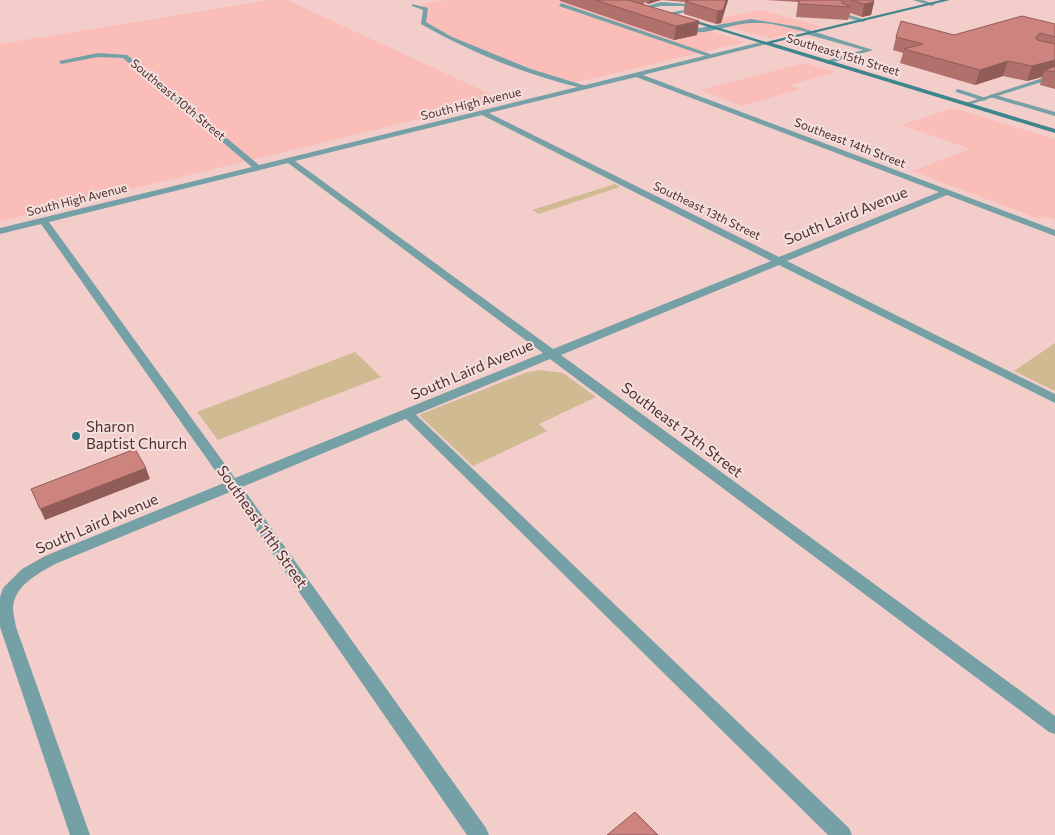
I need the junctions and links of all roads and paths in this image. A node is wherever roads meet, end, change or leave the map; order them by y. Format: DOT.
graph roads {
  1 [pos="916,0"];
  2 [pos="947,0"];
  3 [pos="639,4"];
  4 [pos="932,4"];
  5 [pos="414,5"];
  6 [pos="561,5"];
  7 [pos="646,7"];
  8 [pos="656,10"];
  9 [pos="843,10"];
  10 [pos="642,14"];
  11 [pos="670,14"];
  12 [pos="863,20"];
  13 [pos="678,26"];
  14 [pos="716,28"];
  15 [pos="810,33"];
  16 [pos="765,43"];
  17 [pos="711,56"];
  18 [pos="61,62"];
  19 [pos="827,62"];
  20 [pos="637,75"];
  21 [pos="1055,76"];
  22 [pos="586,87"];
  23 [pos="958,91"];
  24 [pos="992,96"];
  25 [pos="984,98"];
  26 [pos="966,104"];
  27 [pos="482,112"];
  28 [pos="1055,114"];
  29 [pos="1055,132"];
  30 [pos="289,160"];
  31 [pos="258,168"];
  32 [pos="947,192"];
  33 [pos="43,220"];
  34 [pos="0,231"];
  35 [pos="1055,233"];
  36 [pos="779,261"];
  37 [pos="552,354"];
  38 [pos="1055,399"];
  39 [pos="408,414"];
  40 [pos="233,485"];
  41 [pos="1055,726"];
  42 [pos="80,835"];
  43 [pos="480,835"];
  44 [pos="842,835"];
  1 -- 4 [label="street"];
  2 -- 4 [label="main road, South High Avenue"];
  3 -- 7 [label="main road, Southeast 15th Street"];
  4 -- 12 [label="main road, South High Avenue"];
  5 -- 22 [label="street"];
  6 -- 17 [label="street"];
  7 -- 8 [label="main road, Southeast 15th Street"];
  7 -- 11 [label="street"];
  8 -- 10 [label="street"];
  8 -- 11 [label="main road, Southeast 15th Street"];
  9 -- 12 [label="street"];
  11 -- 14 [label="main road, Southeast 15th Street"];
  12 -- 15 [label="main road, South High Avenue"];
  13 -- 14 [label="street"];
  14 -- 15 [label="street"];
  14 -- 16 [label="main road, Southeast 15th Street"];
  15 -- 16 [label="main road, South High Avenue"];
  15 -- 19 [label="street"];
  16 -- 17 [label="street, South High Avenue"];
  16 -- 19 [label="main road, Southeast 15th Street"];
  17 -- 20 [label="street, South High Avenue"];
  18 -- 31 [label="street, Southeast 10th Street"];
  19 -- 26 [label="main road, Southeast 15th Street"];
  20 -- 22 [label="street, South High Avenue"];
  20 -- 32 [label="street, Southeast 14th Street"];
  21 -- 24 [label="street"];
  22 -- 27 [label="street, South High Avenue"];
  23 -- 25 [label="street"];
  24 -- 25 [label="street"];
  24 -- 28 [label="street"];
  25 -- 26 [label="street"];
  26 -- 29 [label="main road, Southeast 15th Street"];
  27 -- 30 [label="street, South High Avenue"];
  27 -- 36 [label="street, Southeast 13th Street"];
  30 -- 31 [label="street, South High Avenue"];
  30 -- 37 [label="street, Southeast 12th Street"];
  31 -- 33 [label="street, South High Avenue"];
  32 -- 35 [label="street, Southeast 14th Street"];
  32 -- 36 [label="street, South Laird Avenue"];
  33 -- 34 [label="street, South High Avenue"];
  33 -- 40 [label="street, Southeast 11th Street"];
  36 -- 37 [label="street, South Laird Avenue"];
  36 -- 38 [label="street, Southeast 13th Street"];
  37 -- 39 [label="street, South Laird Avenue"];
  37 -- 41 [label="street, Southeast 12th Street"];
  39 -- 40 [label="street, South Laird Avenue"];
  39 -- 44 [label="street"];
  40 -- 42 [label="street, South Laird Avenue"];
  40 -- 43 [label="street, Southeast 11th Street"];
}
